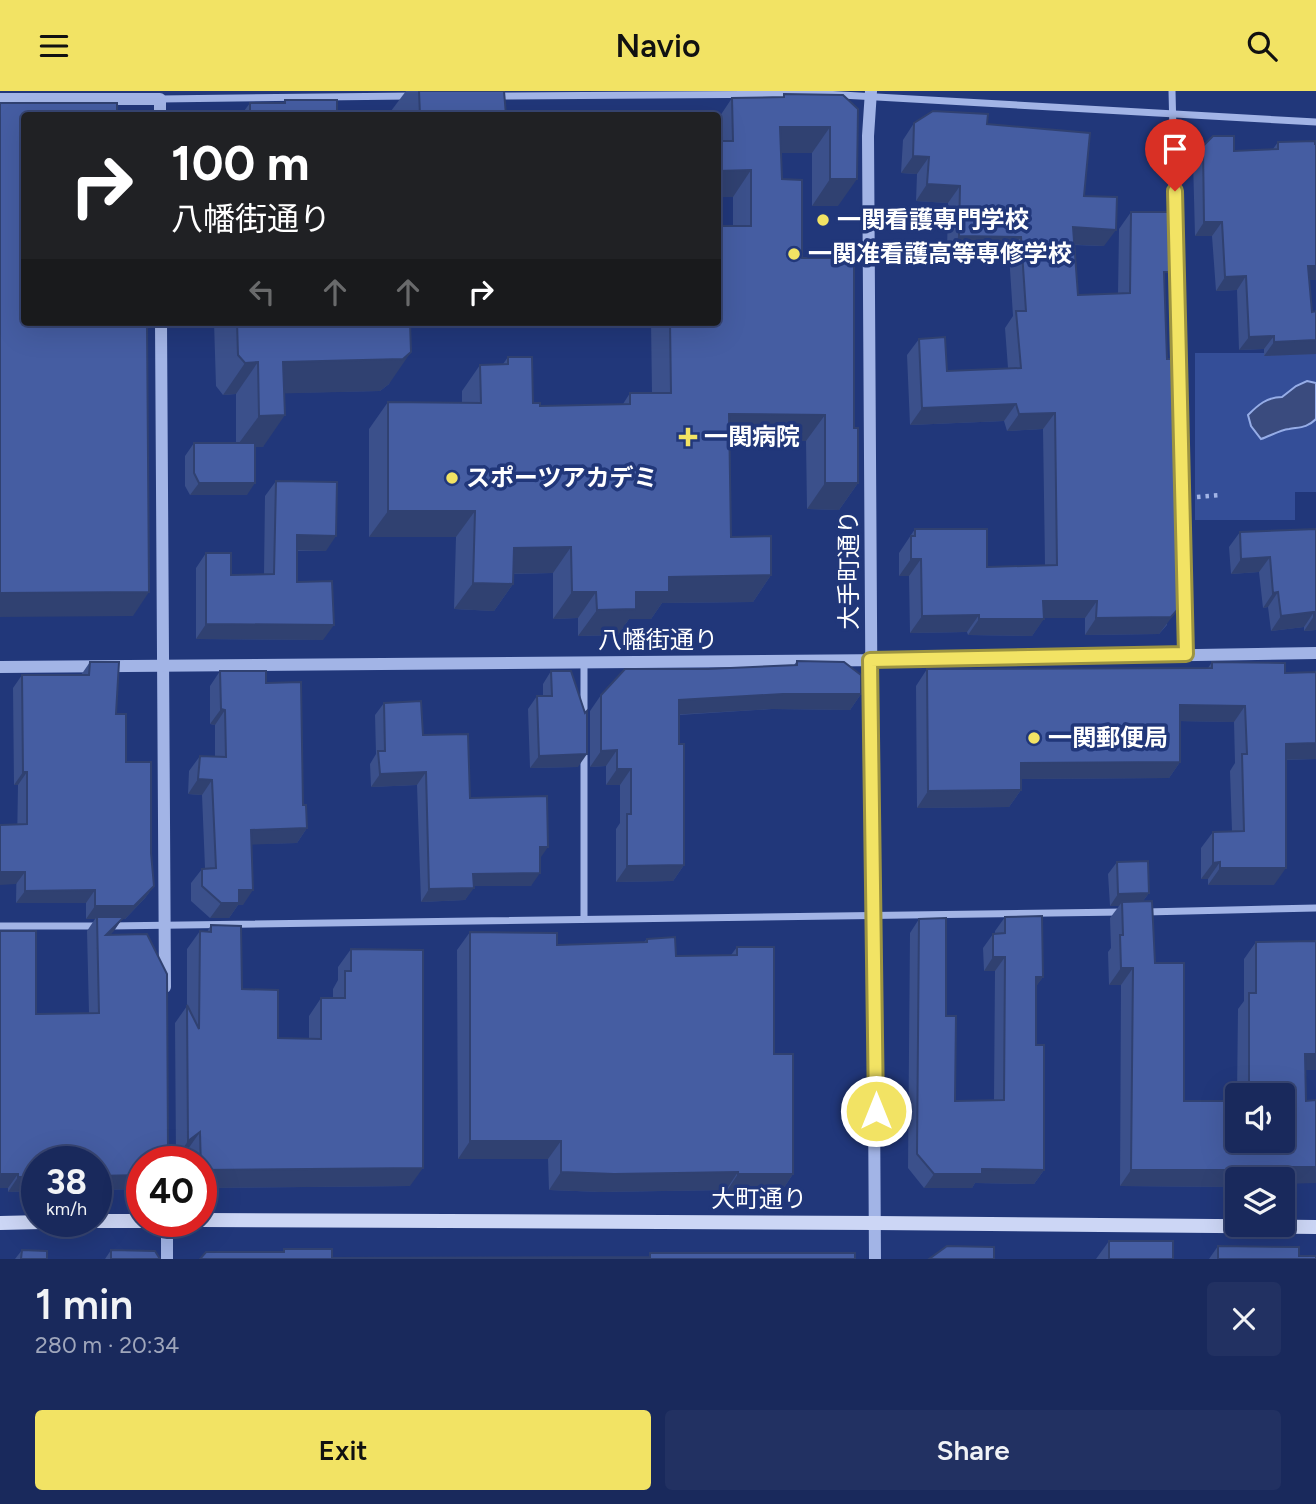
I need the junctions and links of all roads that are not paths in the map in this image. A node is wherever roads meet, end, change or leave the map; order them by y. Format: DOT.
graph roads {
  1 [pos="1172,91"];
  2 [pos="871,94"];
  3 [pos="418,96"];
  4 [pos="486,96"];
  5 [pos="0,99"];
  6 [pos="160,99"];
  7 [pos="160,112"];
  8 [pos="1174,114"];
  9 [pos="1316,122"];
  10 [pos="161,326"];
  11 [pos="1316,653"];
  12 [pos="1186,654"];
  13 [pos="870,660"];
  14 [pos="584,661"];
  15 [pos="0,667"];
  16 [pos="162,667"];
  17 [pos="584,729"];
  18 [pos="584,742"];
  19 [pos="1316,908"];
  20 [pos="1126,912"];
  21 [pos="1140,912"];
  22 [pos="874,917"];
  23 [pos="584,918"];
  24 [pos="165,925"];
  25 [pos="0,926"];
  26 [pos="166,995"];
  27 [pos="217,1220"];
  28 [pos="21,1222"];
  29 [pos="0,1223"];
  30 [pos="876,1223"];
  31 [pos="1316,1227"];
  32 [pos="167,1237"];
  33 [pos="167,1259"];
  34 [pos="875,1259"];
  1 -- 8 [label="street"];
  2 -- 4 [label="street"];
  2 -- 8 [label="street"];
  2 -- 13 [label="street, 大手町通り"];
  3 -- 6 [label="street"];
  5 -- 6 [label="street"];
  6 -- 7 [label="street"];
  8 -- 9 [label="street"];
  8 -- 12 [label="street"];
  10 -- 16 [label="street"];
  11 -- 12 [label="street, 八幡街通り"];
  12 -- 13 [label="street, 八幡街通り"];
  13 -- 14 [label="street, 八幡街通り"];
  13 -- 22 [label="street, 大手町通り"];
  14 -- 16 [label="street, 八幡街通り"];
  14 -- 17 [label="street"];
  15 -- 16 [label="street, 八幡街通り"];
  16 -- 24 [label="street"];
  18 -- 23 [label="street"];
  19 -- 21 [label="street"];
  20 -- 22 [label="street"];
  22 -- 23 [label="street"];
  22 -- 30 [label="street, 大手町通り"];
  23 -- 24 [label="street"];
  24 -- 25 [label="street"];
  24 -- 26 [label="street"];
  27 -- 30 [label="main road, 大町通り"];
  28 -- 29 [label="main road"];
  30 -- 31 [label="main road, 大町通り"];
  30 -- 34 [label="street, 大手町通り"];
  32 -- 33 [label="street"];
}
